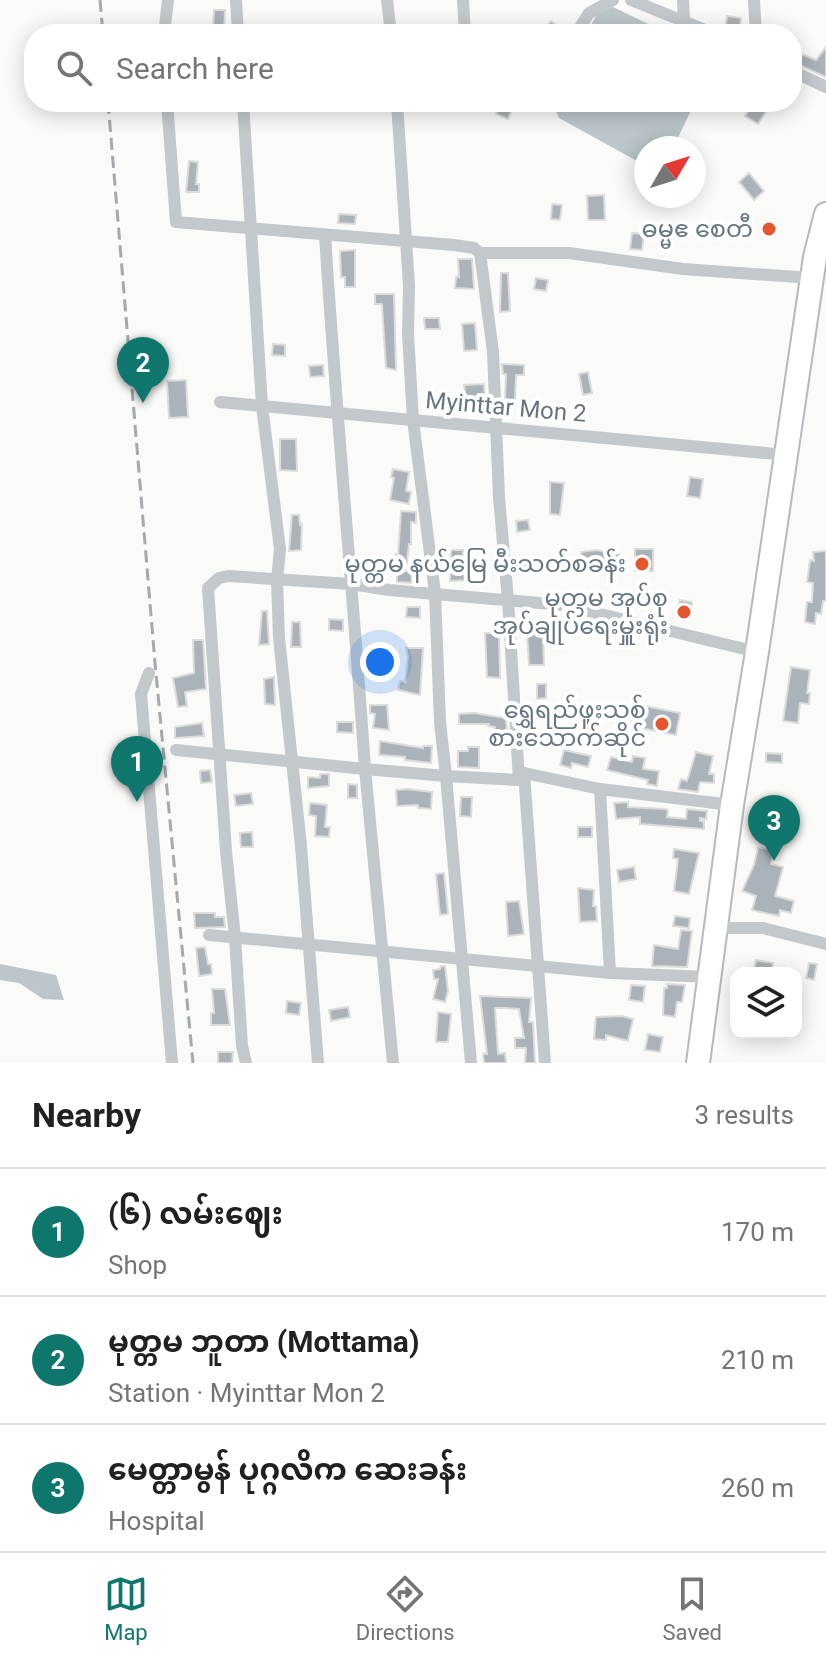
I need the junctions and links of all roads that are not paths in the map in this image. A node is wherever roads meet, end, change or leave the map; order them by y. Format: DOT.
graph roads {
  1 [pos="168,0"];
  2 [pos="236,0"];
  3 [pos="387,0"];
  4 [pos="463,0"];
  5 [pos="613,0"];
  6 [pos="631,0"];
  7 [pos="683,0"];
  8 [pos="754,0"];
  9 [pos="684,21"];
  10 [pos="165,24"];
  11 [pos="237,24"];
  12 [pos="390,24"];
  13 [pos="464,24"];
  14 [pos="582,24"];
  15 [pos="691,24"];
  16 [pos="755,24"];
  17 [pos="802,76"];
  18 [pos="826,87"];
  19 [pos="168,112"];
  20 [pos="244,112"];
  21 [pos="398,112"];
  22 [pos="826,214"];
  23 [pos="252,227"];
  24 [pos="325,235"];
  25 [pos="405,242"];
  26 [pos="480,253"];
  27 [pos="812,278"];
  28 [pos="220,402"];
  29 [pos="262,406"];
  30 [pos="337,413"];
  31 [pos="413,420"];
  32 [pos="497,428"];
  33 [pos="787,455"];
  34 [pos="277,580"];
  35 [pos="351,584"];
  36 [pos="435,593"];
  37 [pos="508,600"];
  38 [pos="757,652"];
  39 [pos="149,673"];
  40 [pos="176,750"];
  41 [pos="219,754"];
  42 [pos="293,762"];
  43 [pos="365,769"];
  44 [pos="446,776"];
  45 [pos="522,776"];
  46 [pos="600,789"];
  47 [pos="732,805"];
  48 [pos="717,928"];
  49 [pos="209,935"];
  50 [pos="235,938"];
  51 [pos="826,944"];
  52 [pos="308,945"];
  53 [pos="382,952"];
  54 [pos="461,959"];
  55 [pos="539,965"];
  56 [pos="610,973"];
  57 [pos="711,977"];
  58 [pos="172,1063"];
  59 [pos="246,1063"];
  60 [pos="318,1063"];
  61 [pos="393,1063"];
  62 [pos="471,1063"];
  63 [pos="545,1063"];
  64 [pos="698,1063"];
  1 -- 10 [label="street"];
  2 -- 11 [label="street"];
  3 -- 12 [label="street"];
  4 -- 13 [label="street"];
  5 -- 14 [label="street"];
  6 -- 9 [label="street"];
  7 -- 9 [label="street"];
  8 -- 16 [label="street"];
  9 -- 15 [label="street"];
  17 -- 18 [label="street"];
  19 -- 23 [label="street"];
  20 -- 23 [label="street"];
  21 -- 25 [label="street"];
  22 -- 27 [label="highway"];
  23 -- 24 [label="street"];
  23 -- 29 [label="street"];
  24 -- 25 [label="street"];
  24 -- 30 [label="street"];
  25 -- 26 [label="street"];
  25 -- 31 [label="street"];
  26 -- 27 [label="street"];
  26 -- 32 [label="street"];
  27 -- 33 [label="highway"];
  28 -- 29 [label="street, Myinttar Mon 2"];
  29 -- 30 [label="street, Myinttar Mon 2"];
  29 -- 34 [label="street"];
  30 -- 31 [label="street, Myinttar Mon 2"];
  30 -- 35 [label="street"];
  31 -- 32 [label="street, Myinttar Mon 2"];
  31 -- 36 [label="street"];
  32 -- 33 [label="street, Myinttar Mon 2"];
  32 -- 37 [label="street"];
  33 -- 38 [label="highway"];
  34 -- 35 [label="street"];
  34 -- 41 [label="street"];
  34 -- 42 [label="street"];
  35 -- 36 [label="street"];
  35 -- 43 [label="street"];
  36 -- 37 [label="street"];
  36 -- 44 [label="street"];
  37 -- 38 [label="street"];
  37 -- 45 [label="street"];
  38 -- 47 [label="highway"];
  39 -- 58 [label="street"];
  40 -- 41 [label="street"];
  41 -- 42 [label="street"];
  41 -- 50 [label="street"];
  42 -- 43 [label="street"];
  42 -- 52 [label="street"];
  43 -- 44 [label="street"];
  43 -- 53 [label="street"];
  44 -- 45 [label="street"];
  44 -- 54 [label="street"];
  45 -- 46 [label="street"];
  45 -- 55 [label="street"];
  46 -- 47 [label="street"];
  46 -- 56 [label="street"];
  47 -- 48 [label="highway"];
  48 -- 51 [label="street"];
  48 -- 57 [label="highway"];
  49 -- 50 [label="street"];
  50 -- 52 [label="street"];
  50 -- 59 [label="street"];
  52 -- 53 [label="street"];
  52 -- 60 [label="street"];
  53 -- 54 [label="street"];
  53 -- 61 [label="street"];
  54 -- 55 [label="street"];
  54 -- 62 [label="street"];
  55 -- 56 [label="street"];
  55 -- 63 [label="street"];
  56 -- 57 [label="street"];
  57 -- 64 [label="highway"];
}
